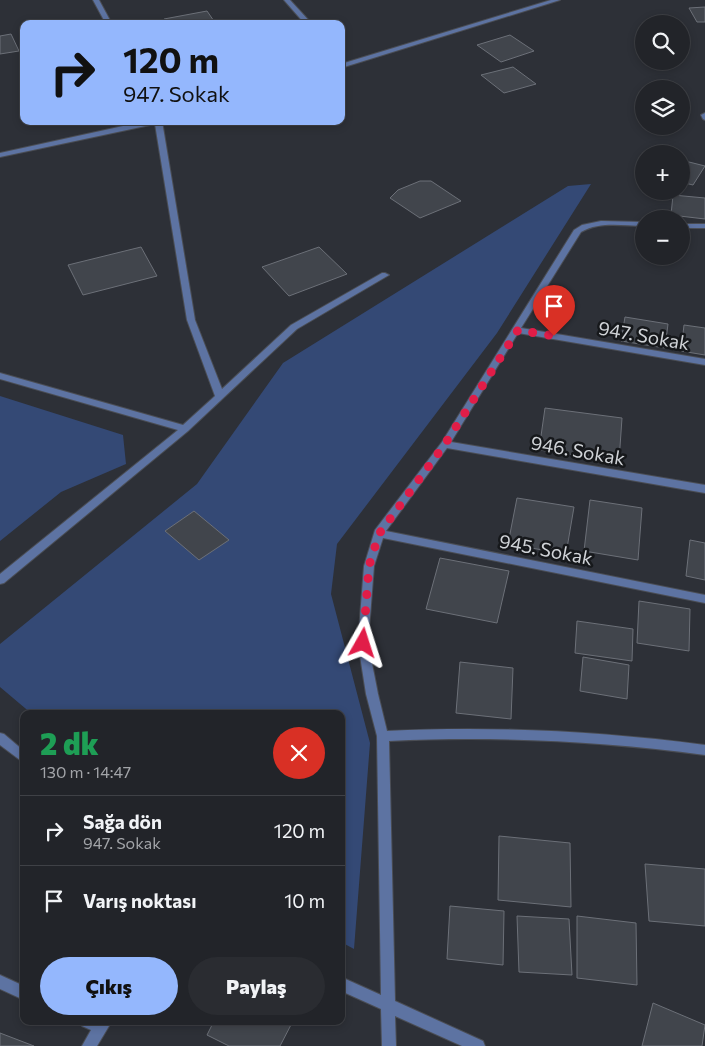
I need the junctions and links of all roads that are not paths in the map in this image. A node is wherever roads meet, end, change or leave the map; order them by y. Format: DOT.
graph roads {
  1 [pos="96,0"];
  2 [pos="287,0"];
  3 [pos="557,0"];
  4 [pos="107,20"];
  5 [pos="305,20"];
  6 [pos="345,62"];
  7 [pos="139,125"];
  8 [pos="159,125"];
  9 [pos="0,155"];
  10 [pos="635,224"];
  11 [pos="690,226"];
  12 [pos="705,226"];
  13 [pos="385,275"];
  14 [pos="518,330"];
  15 [pos="705,362"];
  16 [pos="0,376"];
  17 [pos="220,396"];
  18 [pos="185,430"];
  19 [pos="445,444"];
  20 [pos="705,489"];
  21 [pos="379,534"];
  22 [pos="0,580"];
  23 [pos="705,599"];
  24 [pos="383,736"];
  25 [pos="0,738"];
  26 [pos="705,750"];
  27 [pos="20,755"];
  28 [pos="0,982"];
  29 [pos="345,986"];
  30 [pos="20,991"];
  31 [pos="388,1007"];
  32 [pos="102,1025"];
  33 [pos="89,1046"];
  34 [pos="389,1046"];
  35 [pos="478,1046"];
  1 -- 4 [label="street"];
  2 -- 5 [label="street"];
  3 -- 6 [label="street"];
  7 -- 9 [label="street"];
  8 -- 17 [label="street"];
  10 -- 14 [label="street"];
  11 -- 12 [label="street"];
  13 -- 17 [label="street"];
  14 -- 15 [label="street, 947. Sokak"];
  14 -- 19 [label="street"];
  16 -- 18 [label="street"];
  17 -- 18 [label="street"];
  18 -- 22 [label="street"];
  19 -- 20 [label="street, 946. Sokak"];
  19 -- 21 [label="street"];
  21 -- 23 [label="street, 945. Sokak"];
  21 -- 24 [label="street"];
  24 -- 26 [label="street"];
  24 -- 31 [label="street"];
  25 -- 27 [label="street"];
  28 -- 30 [label="street"];
  29 -- 31 [label="street"];
  31 -- 34 [label="street"];
  31 -- 35 [label="street"];
  32 -- 33 [label="street"];
}
